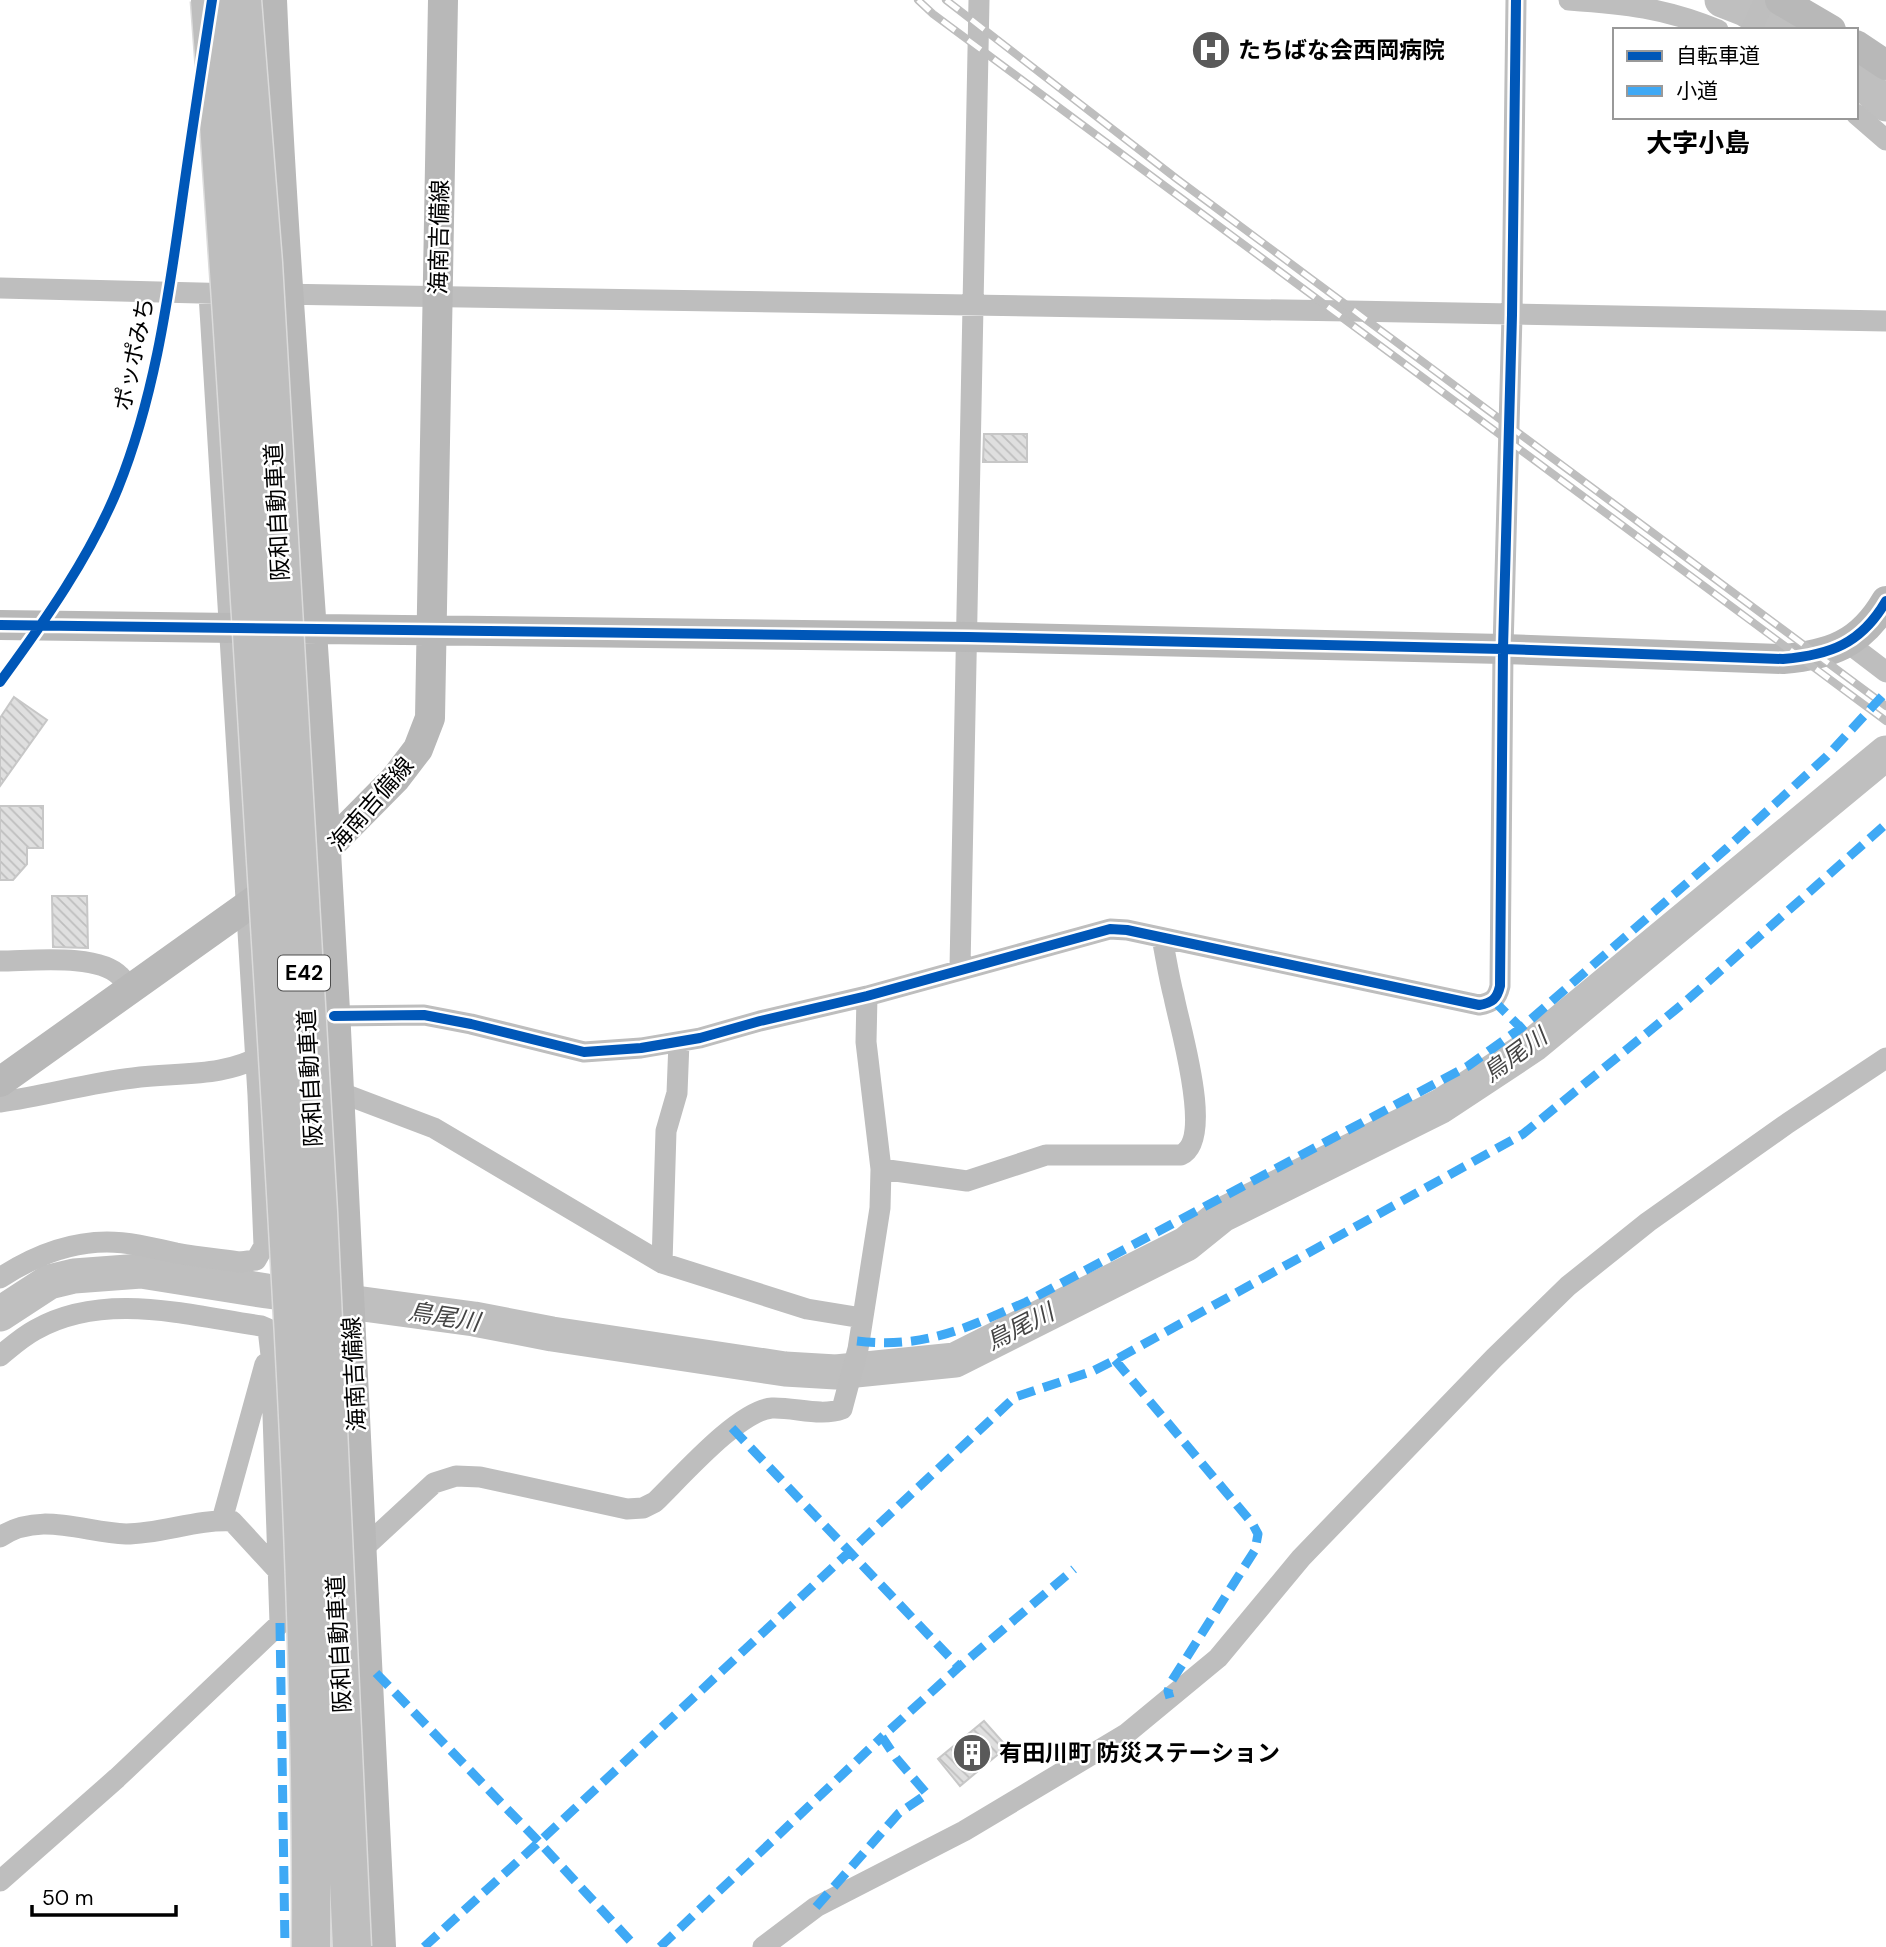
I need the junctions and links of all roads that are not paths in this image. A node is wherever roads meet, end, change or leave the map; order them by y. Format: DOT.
graph roads {
  1 [pos="210,0"];
  2 [pos="242,0"];
  3 [pos="272,0"];
  4 [pos="443,0"];
  5 [pos="979,0"];
  6 [pos="1516,0"];
  7 [pos="1569,0"];
  8 [pos="1765,0"];
  9 [pos="1780,0"];
  10 [pos="1713,28"];
  11 [pos="1752,28"];
  12 [pos="1828,28"];
  13 [pos="1858,46"];
  14 [pos="1886,65"];
  15 [pos="1858,116"];
  16 [pos="1886,140"];
  17 [pos="0,288"];
  18 [pos="209,294"];
  19 [pos="289,294"];
  20 [pos="438,296"];
  21 [pos="974,303"];
  22 [pos="1512,315"];
  23 [pos="1886,321"];
  24 [pos="1886,601"];
  25 [pos="0,625"];
  26 [pos="228,630"];
  27 [pos="311,630"];
  28 [pos="433,632"];
  29 [pos="968,637"];
  30 [pos="1847,643"];
  31 [pos="1503,649"];
  32 [pos="1886,672"];
  33 [pos="326,849"];
  34 [pos="245,907"];
  35 [pos="1162,938"];
  36 [pos="0,961"];
  37 [pos="960,968"];
  38 [pos="130,990"];
  39 [pos="867,996"];
  40 [pos="334,1016"];
  41 [pos="679,1042"];
  42 [pos="337,1050"];
  43 [pos="1886,1058"];
  44 [pos="255,1061"];
  45 [pos="0,1082"];
  46 [pos="339,1092"];
  47 [pos="0,1102"];
  48 [pos="881,1169"];
  49 [pos="662,1264"];
  50 [pos="0,1278"];
  51 [pos="862,1318"];
  52 [pos="271,1355"];
  53 [pos="0,1356"];
  54 [pos="222,1520"];
  55 [pos="0,1537"];
  56 [pos="363,1549"];
  57 [pos="279,1572"];
  58 [pos="280,1623"];
  59 [pos="0,1881"];
  60 [pos="311,1947"];
  61 [pos="352,1947"];
  62 [pos="381,1947"];
  63 [pos="763,1947"];
  1 -- 60 [label="highway, 阪和自動車道 / E42, bridge"];
  2 -- 61 [label="highway, 阪和自動車道 / E42, bridge"];
  3 -- 19 [label="street"];
  4 -- 20 [label="street, 海南吉備線"];
  5 -- 21 [label="street"];
  6 -- 22 [label="street"];
  7 -- 10 [label="street"];
  8 -- 11 [label="street"];
  9 -- 12 [label="street"];
  13 -- 14 [label="street"];
  15 -- 16 [label="street"];
  17 -- 18 [label="street"];
  18 -- 19 [label="street"];
  18 -- 26 [label="street"];
  19 -- 20 [label="street"];
  19 -- 27 [label="street"];
  20 -- 21 [label="street"];
  20 -- 28 [label="street, 海南吉備線"];
  21 -- 22 [label="street"];
  21 -- 29 [label="street"];
  22 -- 23 [label="street"];
  22 -- 31 [label="street"];
  24 -- 30 [label="street"];
  25 -- 26 [label="street"];
  26 -- 27 [label="street"];
  26 -- 34 [label="street"];
  27 -- 28 [label="street"];
  27 -- 33 [label="street"];
  28 -- 29 [label="street"];
  28 -- 33 [label="street, 海南吉備線"];
  29 -- 31 [label="street"];
  29 -- 37 [label="street"];
  30 -- 31 [label="street"];
  30 -- 32 [label="street"];
  31 -- 35 [label="street"];
  33 -- 34 [label="street"];
  33 -- 40 [label="street, 海南吉備線"];
  34 -- 38 [label="street"];
  34 -- 44 [label="street"];
  35 -- 37 [label="street"];
  35 -- 48 [label="street"];
  36 -- 38 [label="street"];
  37 -- 39 [label="street"];
  38 -- 45 [label="street"];
  39 -- 41 [label="street"];
  39 -- 48 [label="street"];
  40 -- 41 [label="street"];
  40 -- 42 [label="street, 海南吉備線"];
  41 -- 49 [label="street"];
  42 -- 44 [label="street"];
  42 -- 46 [label="street, 海南吉備線"];
  43 -- 63 [label="street"];
  44 -- 47 [label="street"];
  44 -- 50 [label="street"];
  46 -- 49 [label="street"];
  46 -- 56 [label="street, 海南吉備線"];
  48 -- 51 [label="street"];
  49 -- 51 [label="street"];
  51 -- 56 [label="street"];
  52 -- 53 [label="street"];
  52 -- 54 [label="street"];
  52 -- 57 [label="street"];
  54 -- 55 [label="street"];
  54 -- 57 [label="street"];
  56 -- 58 [label="street"];
  56 -- 62 [label="street, 海南吉備線"];
  57 -- 58 [label="street"];
  58 -- 59 [label="street"];
}
